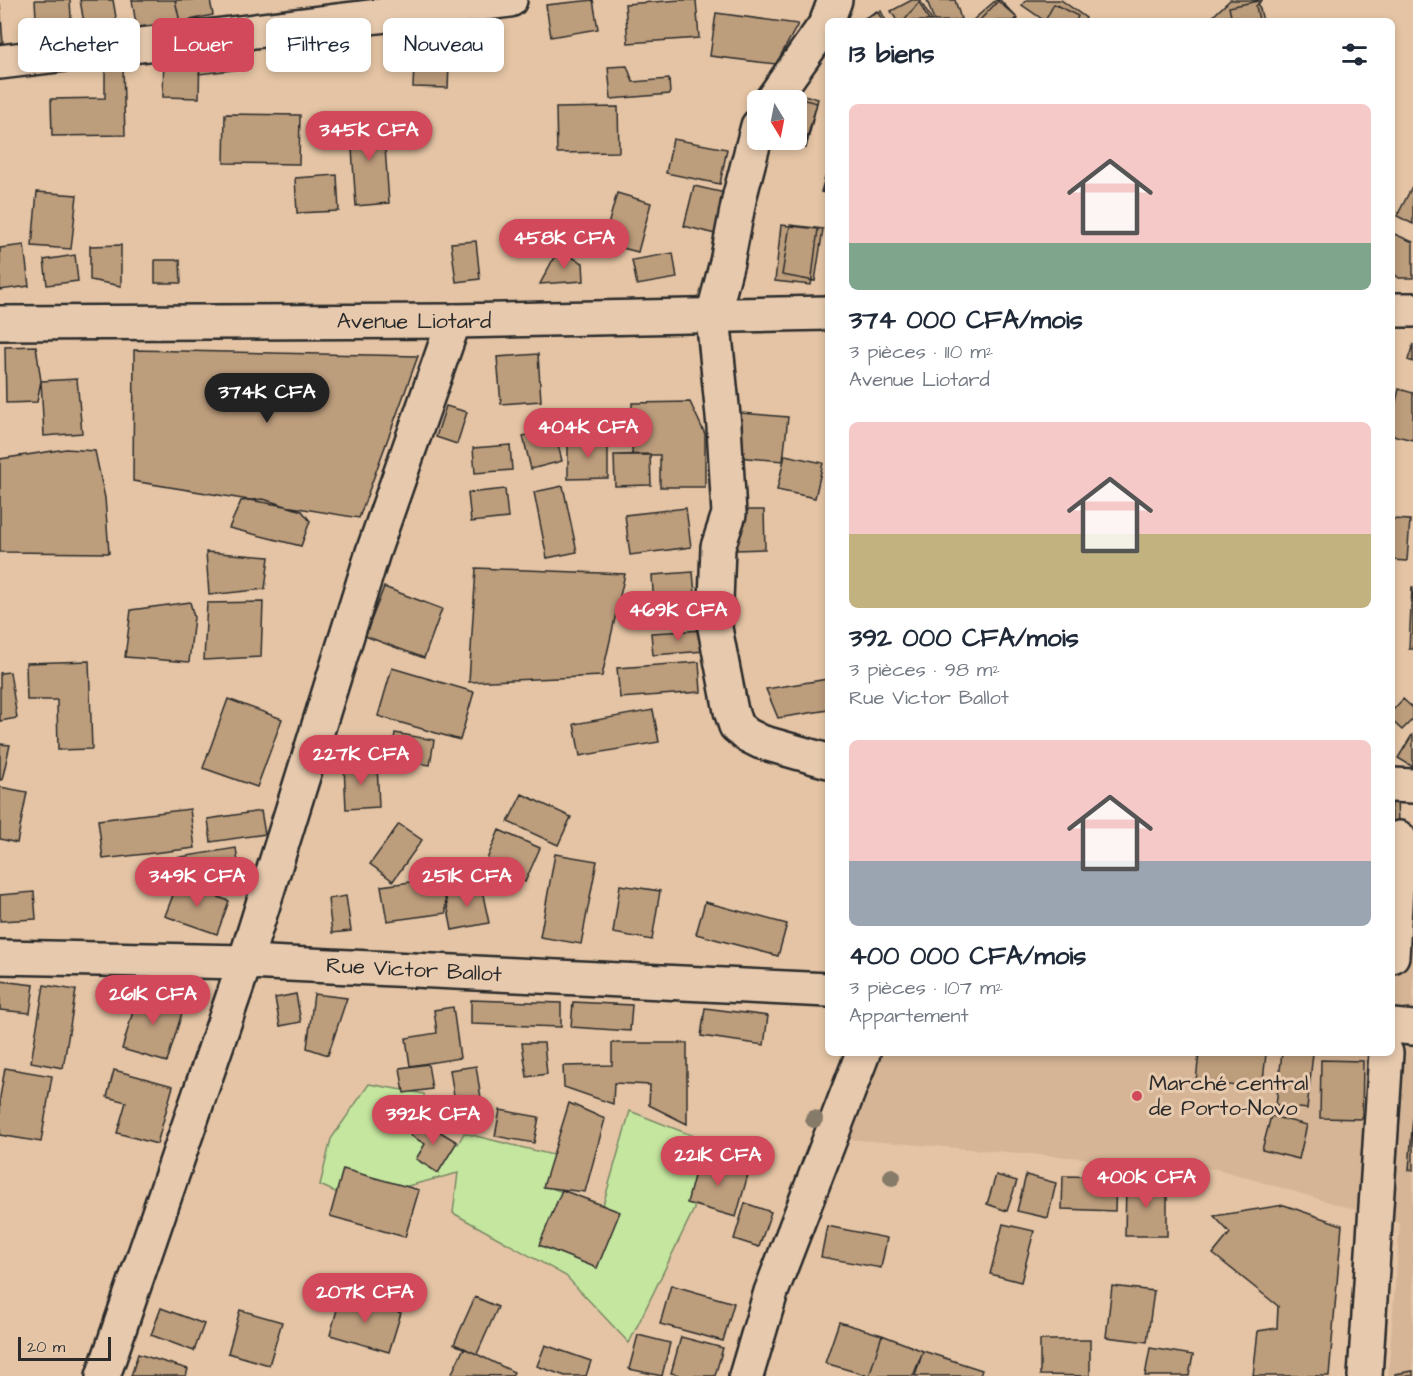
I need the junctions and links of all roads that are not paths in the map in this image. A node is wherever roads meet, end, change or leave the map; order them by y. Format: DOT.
graph roads {
  1 [pos="510,0"];
  2 [pos="835,0"];
  3 [pos="828,18"];
  4 [pos="825,25"];
  5 [pos="0,62"];
  6 [pos="779,90"];
  7 [pos="752,150"];
  8 [pos="1395,310"];
  9 [pos="1413,310"];
  10 [pos="825,313"];
  11 [pos="712,316"];
  12 [pos="454,321"];
  13 [pos="0,323"];
  14 [pos="825,760"];
  15 [pos="1395,785"];
  16 [pos="1413,786"];
  17 [pos="1401,839"];
  18 [pos="1395,917"];
  19 [pos="0,957"];
  20 [pos="245,962"];
  21 [pos="825,990"];
  22 [pos="1395,1026"];
  23 [pos="1413,1028"];
  24 [pos="862,1056"];
  25 [pos="1386,1056"];
  26 [pos="103,1376"];
  27 [pos="746,1376"];
  28 [pos="1365,1376"];
  1 -- 5 [label="street"];
  2 -- 3 [label="street"];
  4 -- 6 [label="street"];
  7 -- 11 [label="street"];
  8 -- 9 [label="street"];
  10 -- 11 [label="street, Avenue Liotard"];
  11 -- 12 [label="street, Avenue Liotard"];
  11 -- 14 [label="street"];
  12 -- 13 [label="street, Avenue Liotard"];
  12 -- 20 [label="street"];
  15 -- 16 [label="street"];
  17 -- 18 [label="street"];
  19 -- 20 [label="street, Rue Victor Ballot"];
  20 -- 21 [label="street, Rue Victor Ballot"];
  20 -- 26 [label="street"];
  22 -- 23 [label="street"];
  24 -- 27 [label="street"];
  25 -- 28 [label="street"];
}
